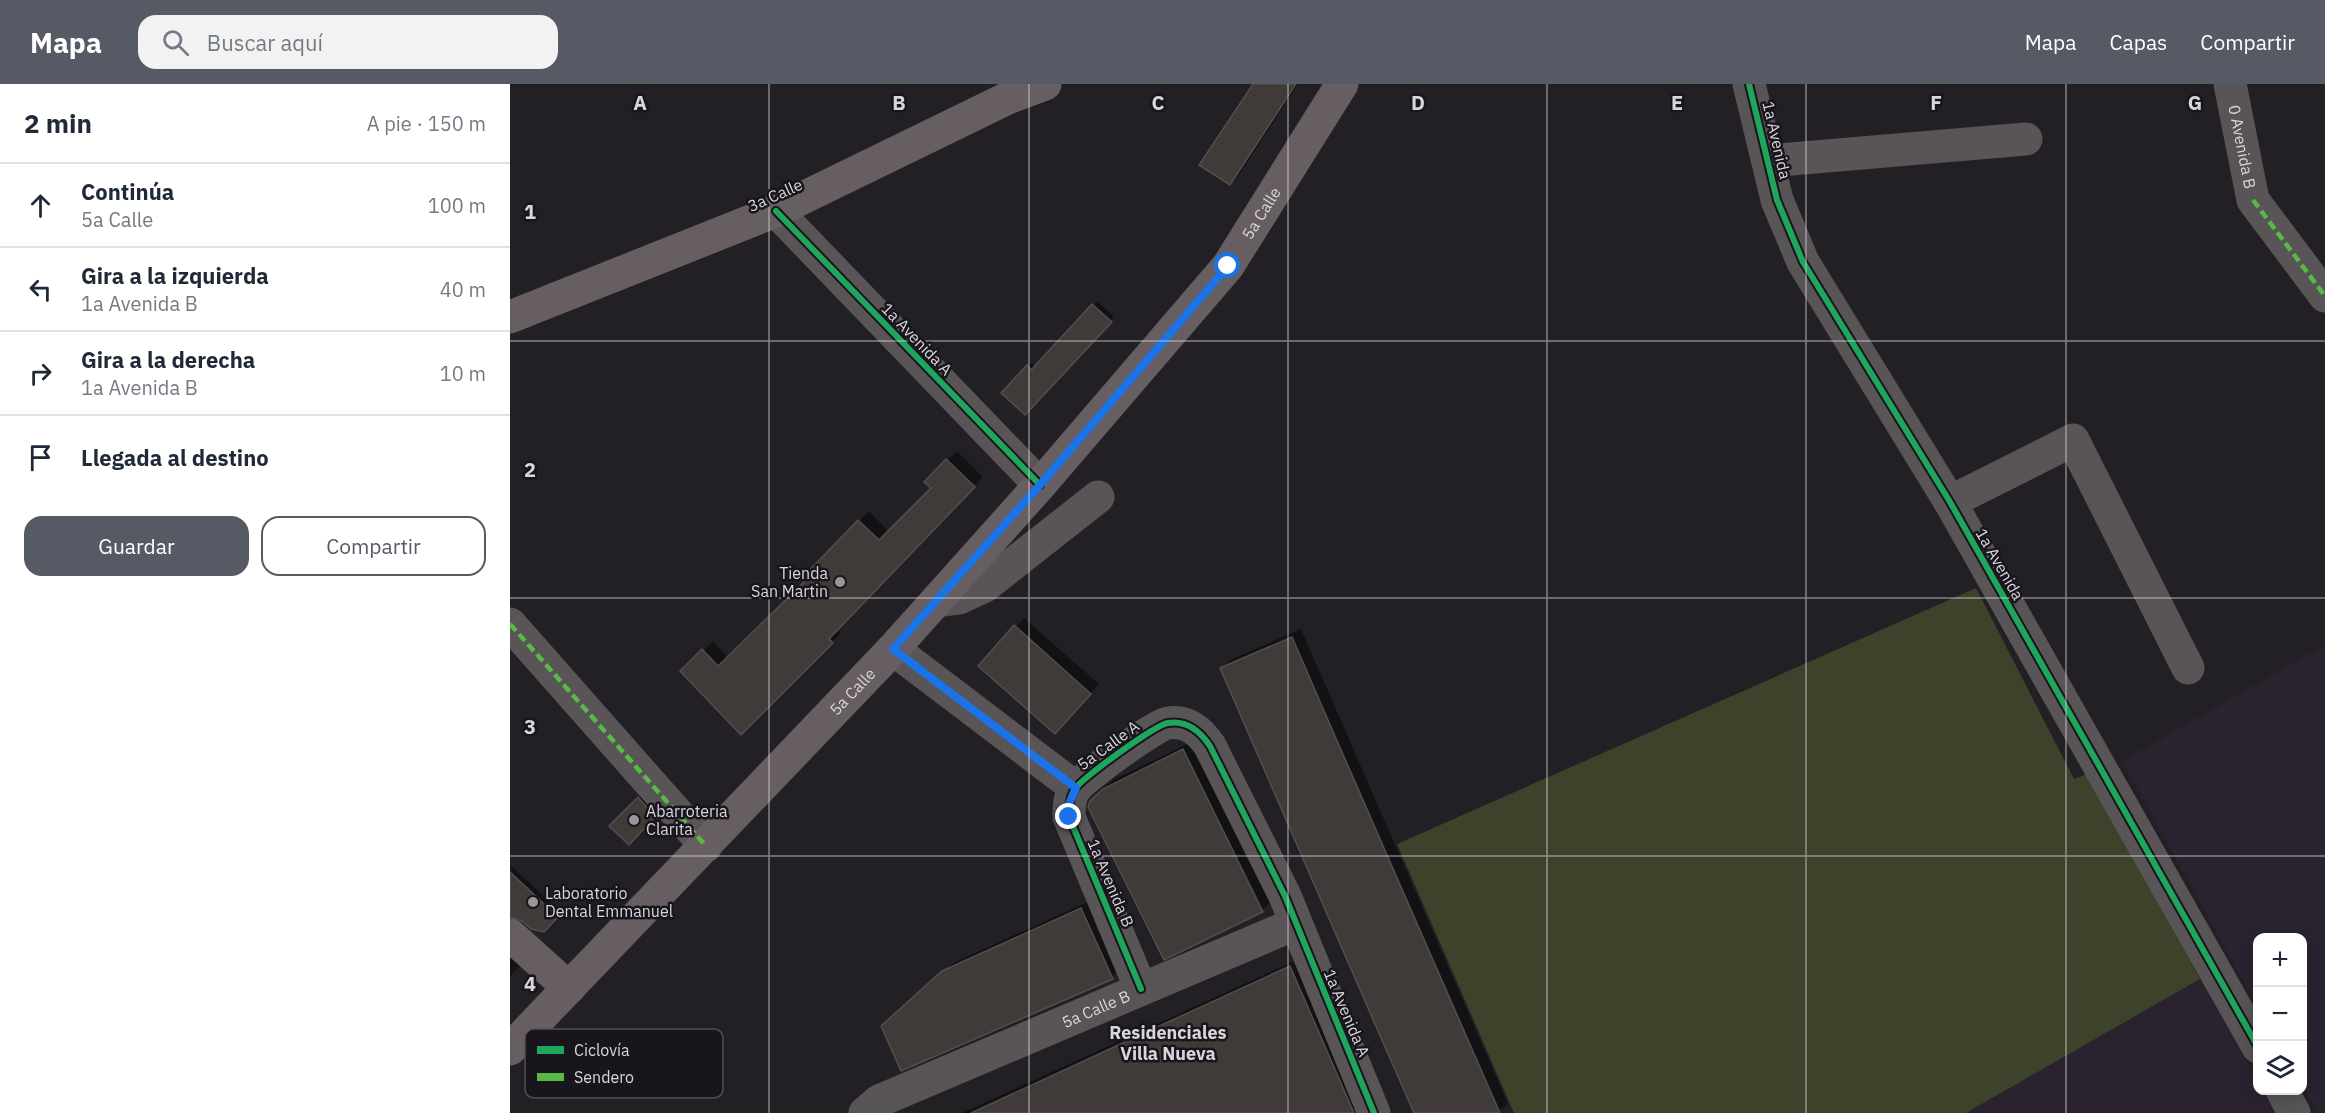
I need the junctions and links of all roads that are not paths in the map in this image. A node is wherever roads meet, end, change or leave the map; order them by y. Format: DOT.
graph roads {
  1 [pos="1045,84"];
  2 [pos="1342,84"];
  3 [pos="1749,84"];
  4 [pos="2230,84"];
  5 [pos="2026,139"];
  6 [pos="1767,161"];
  7 [pos="776,211"];
  8 [pos="2325,296"];
  9 [pos="510,317"];
  10 [pos="1040,485"];
  11 [pos="1098,496"];
  12 [pos="1950,502"];
  13 [pos="937,601"];
  14 [pos="510,624"];
  15 [pos="893,649"];
  16 [pos="2188,668"];
  17 [pos="1076,788"];
  18 [pos="706,846"];
  19 [pos="1295,924"];
  20 [pos="510,935"];
  21 [pos="569,988"];
  22 [pos="1141,988"];
  23 [pos="529,1029"];
  24 [pos="525,1033"];
  25 [pos="2255,1041"];
  26 [pos="510,1049"];
  27 [pos="2285,1095"];
  28 [pos="865,1113"];
  29 [pos="1374,1113"];
  30 [pos="2294,1113"];
  1 -- 7 [label="main road, 3a Calle"];
  2 -- 10 [label="main road, 5a Calle"];
  3 -- 6 [label="street, 1a Avenida"];
  4 -- 8 [label="street, 0 Avenida B"];
  5 -- 6 [label="street"];
  6 -- 12 [label="street, 1a Avenida"];
  7 -- 9 [label="main road, 3a Calle"];
  7 -- 10 [label="street, 1a Avenida A"];
  10 -- 13 [label="main road, 5a Calle"];
  11 -- 13 [label="street"];
  12 -- 16 [label="street"];
  12 -- 25 [label="street, 1a Avenida"];
  13 -- 15 [label="main road, 5a Calle"];
  14 -- 18 [label="street"];
  15 -- 17 [label="street"];
  15 -- 18 [label="main road, 5a Calle"];
  17 -- 19 [label="street, 5a Calle A"];
  17 -- 22 [label="street, 1a Avenida B"];
  18 -- 21 [label="main road, 5a Calle"];
  19 -- 22 [label="street, 5a Calle B"];
  19 -- 29 [label="street, 1a Avenida A"];
  20 -- 21 [label="main road"];
  21 -- 23 [label="main road, 5a Calle"];
  22 -- 28 [label="street, 5a Calle B"];
  24 -- 26 [label="main road, 5a Calle"];
  27 -- 30 [label="street"];
}
